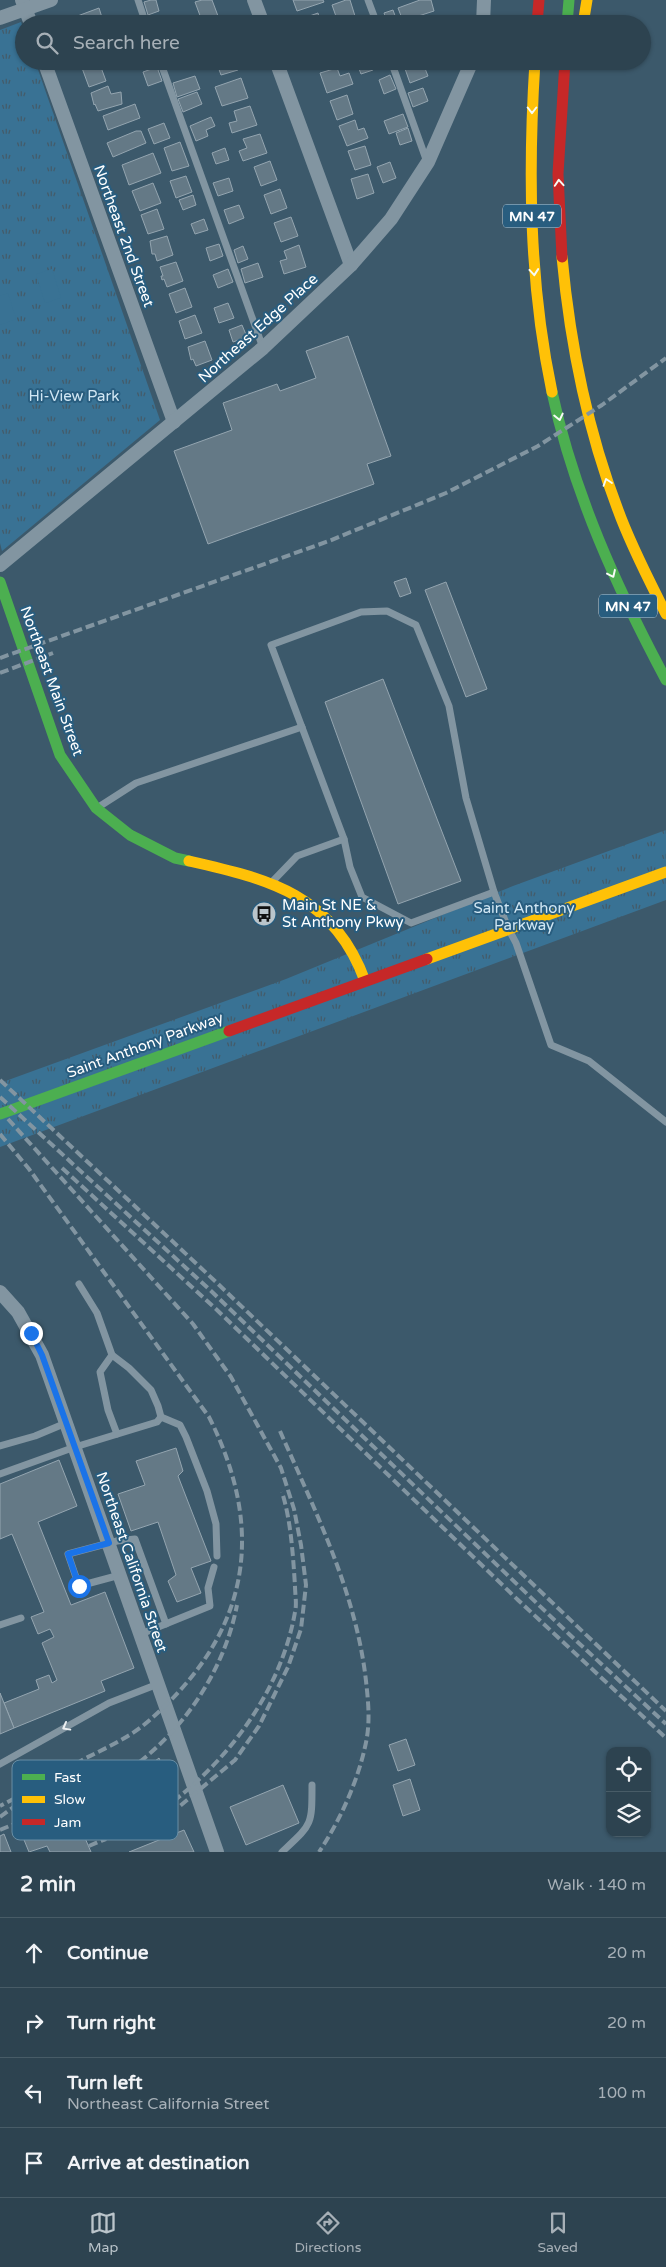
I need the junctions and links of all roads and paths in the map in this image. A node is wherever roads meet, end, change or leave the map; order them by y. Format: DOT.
graph roads {
  1 [pos="51,0"];
  2 [pos="138,0"];
  3 [pos="254,0"];
  4 [pos="368,0"];
  5 [pos="484,0"];
  6 [pos="538,0"];
  7 [pos="569,0"];
  8 [pos="587,0"];
  9 [pos="24,5"];
  10 [pos="143,15"];
  11 [pos="260,15"];
  12 [pos="374,15"];
  13 [pos="483,15"];
  14 [pos="537,15"];
  15 [pos="568,15"];
  16 [pos="584,15"];
  17 [pos="0,18"];
  18 [pos="47,70"];
  19 [pos="163,70"];
  20 [pos="279,70"];
  21 [pos="394,70"];
  22 [pos="468,70"];
  23 [pos="534,70"];
  24 [pos="564,70"];
  25 [pos="572,70"];
  26 [pos="562,110"];
  27 [pos="428,162"];
  28 [pos="351,265"];
  29 [pos="263,348"];
  30 [pos="174,422"];
  31 [pos="0,564"];
  32 [pos="0,582"];
  33 [pos="666,614"];
  34 [pos="666,680"];
  35 [pos="302,727"];
  36 [pos="96,808"];
  37 [pos="344,838"];
  38 [pos="666,872"];
  39 [pos="271,883"];
  40 [pos="494,892"];
  41 [pos="508,928"];
  42 [pos="365,981"];
  43 [pos="0,1114"];
  44 [pos="666,1122"];
  45 [pos="79,1284"];
  46 [pos="0,1292"];
  47 [pos="112,1355"];
  48 [pos="161,1417"];
  49 [pos="66,1423"];
  50 [pos="117,1434"];
  51 [pos="0,1446"];
  52 [pos="75,1447"];
  53 [pos="0,1474"];
  54 [pos="109,1543"];
  55 [pos="217,1556"];
  56 [pos="214,1567"];
  57 [pos="120,1575"];
  58 [pos="21,1618"];
  59 [pos="166,1624"];
  60 [pos="0,1626"];
  61 [pos="141,1634"];
  62 [pos="158,1684"];
  63 [pos="0,1764"];
  64 [pos="312,1784"];
  65 [pos="216,1852"];
  66 [pos="282,1852"];
  1 -- 9 [label="street"];
  2 -- 10 [label="lane"];
  3 -- 11 [label="street"];
  4 -- 12 [label="lane"];
  5 -- 13 [label="street"];
  6 -- 14 [label="main road"];
  7 -- 15 [label="main road"];
  8 -- 16 [label="main road"];
  9 -- 17 [label="street"];
  18 -- 30 [label="street, Northeast 2nd Street"];
  19 -- 29 [label="lane"];
  20 -- 28 [label="street"];
  21 -- 27 [label="lane"];
  22 -- 27 [label="street, Northeast Edge Place"];
  23 -- 34 [label="main road, MN 47, one-way"];
  24 -- 26 [label="main road, MN 47"];
  25 -- 26 [label="main road"];
  33 -- 26 [label="main road, MN 47, one-way"];
  27 -- 28 [label="street, Northeast Edge Place"];
  28 -- 29 [label="street, Northeast Edge Place"];
  29 -- 30 [label="street, Northeast Edge Place"];
  30 -- 31 [label="street, Northeast Edge Place"];
  32 -- 36 [label="main road, Northeast Main Street"];
  35 -- 36 [label="lane"];
  35 -- 37 [label="lane"];
  35 -- 40 [label="lane"];
  36 -- 39 [label="main road, Northeast Main Street"];
  37 -- 39 [label="lane"];
  37 -- 40 [label="lane"];
  38 -- 41 [label="main road, Saint Anthony Parkway"];
  39 -- 42 [label="main road, Northeast Main Street"];
  40 -- 41 [label="lane"];
  41 -- 42 [label="main road, Saint Anthony Parkway"];
  41 -- 44 [label="lane"];
  42 -- 43 [label="main road, Saint Anthony Parkway"];
  45 -- 47 [label="lane"];
  46 -- 49 [label="street, Northeast California Street"];
  47 -- 48 [label="lane"];
  47 -- 50 [label="lane"];
  48 -- 50 [label="lane"];
  48 -- 55 [label="lane"];
  49 -- 51 [label="lane"];
  49 -- 52 [label="street, Northeast California Street"];
  50 -- 52 [label="lane"];
  52 -- 53 [label="lane"];
  52 -- 54 [label="street, Northeast California Street"];
  54 -- 57 [label="street, Northeast California Street"];
  54 -- 57 [label="lane"];
  54 -- 59 [label="lane"];
  56 -- 59 [label="lane"];
  57 -- 61 [label="street, Northeast California Street"];
  58 -- 60 [label="lane"];
  59 -- 61 [label="lane"];
  61 -- 62 [label="street, Northeast California Street"];
  62 -- 63 [label="lane, one-way"];
  62 -- 65 [label="street, Northeast California Street"];
  64 -- 66 [label="lane"];
}
